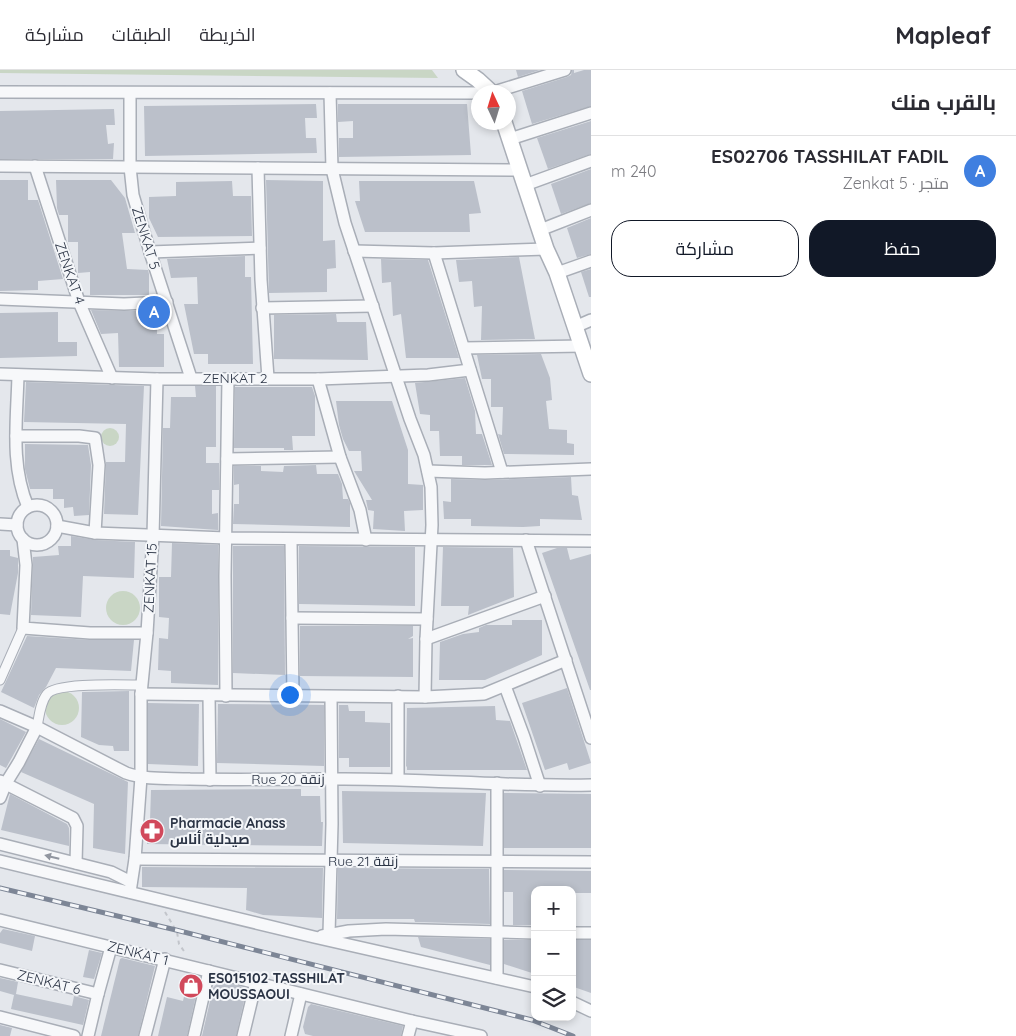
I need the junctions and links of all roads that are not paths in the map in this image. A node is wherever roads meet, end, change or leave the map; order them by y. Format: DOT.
graph roads {
  1 [pos="464,70"];
  2 [pos="563,70"];
  3 [pos="478,81"];
  4 [pos="515,85"];
  5 [pos="0,92"];
  6 [pos="130,92"];
  7 [pos="330,93"];
  8 [pos="591,113"];
  9 [pos="507,130"];
  10 [pos="510,139"];
  11 [pos="591,161"];
  12 [pos="0,166"];
  13 [pos="35,166"];
  14 [pos="130,167"];
  15 [pos="258,168"];
  16 [pos="332,169"];
  17 [pos="522,177"];
  18 [pos="591,210"];
  19 [pos="540,230"];
  20 [pos="260,248"];
  21 [pos="546,249"];
  22 [pos="354,251"];
  23 [pos="150,252"];
  24 [pos="434,252"];
  25 [pos="591,261"];
  26 [pos="557,273"];
  27 [pos="0,299"];
  28 [pos="79,302"];
  29 [pos="167,302"];
  30 [pos="372,306"];
  31 [pos="262,308"];
  32 [pos="591,320"];
  33 [pos="576,326"];
  34 [pos="583,346"];
  35 [pos="464,348"];
  36 [pos="470,370"];
  37 [pos="0,374"];
  38 [pos="591,374"];
  39 [pos="18,375"];
  40 [pos="396,376"];
  41 [pos="112,378"];
  42 [pos="191,378"];
  43 [pos="268,378"];
  44 [pos="157,379"];
  45 [pos="228,379"];
  46 [pos="318,379"];
  47 [pos="16,436"];
  48 [pos="340,457"];
  49 [pos="227,459"];
  50 [pos="591,469"];
  51 [pos="428,470"];
  52 [pos="502,472"];
  53 [pos="28,507"];
  54 [pos="0,524"];
  55 [pos="17,525"];
  56 [pos="56,526"];
  57 [pos="95,533"];
  58 [pos="153,536"];
  59 [pos="226,538"];
  60 [pos="23,540"];
  61 [pos="291,540"];
  62 [pos="366,540"];
  63 [pos="526,540"];
  64 [pos="432,541"];
  65 [pos="591,542"];
  66 [pos="545,596"];
  67 [pos="292,618"];
  68 [pos="427,619"];
  69 [pos="23,628"];
  70 [pos="147,633"];
  71 [pos="426,639"];
  72 [pos="566,660"];
  73 [pos="0,680"];
  74 [pos="504,686"];
  75 [pos="141,689"];
  76 [pos="209,696"];
  77 [pos="226,696"];
  78 [pos="398,696"];
  79 [pos="293,697"];
  80 [pos="331,697"];
  81 [pos="425,697"];
  82 [pos="0,710"];
  83 [pos="37,728"];
  84 [pos="591,738"];
  85 [pos="141,777"];
  86 [pos="332,779"];
  87 [pos="398,779"];
  88 [pos="210,780"];
  89 [pos="3,782"];
  90 [pos="497,783"];
  91 [pos="591,785"];
  92 [pos="540,786"];
  93 [pos="0,798"];
  94 [pos="0,844"];
  95 [pos="135,859"];
  96 [pos="0,860"];
  97 [pos="331,861"];
  98 [pos="496,861"];
  99 [pos="591,862"];
  100 [pos="76,863"];
  101 [pos="131,887"];
  102 [pos="0,920"];
  103 [pos="497,932"];
  104 [pos="531,933"];
  105 [pos="576,933"];
  106 [pos="328,934"];
  107 [pos="591,934"];
  108 [pos="314,937"];
  109 [pos="111,947"];
  110 [pos="165,959"];
  111 [pos="0,970"];
  112 [pos="209,971"];
  113 [pos="497,978"];
  114 [pos="256,982"];
  115 [pos="531,986"];
  116 [pos="98,994"];
  117 [pos="301,994"];
  118 [pos="576,1004"];
  119 [pos="591,1011"];
  120 [pos="0,1017"];
  121 [pos="412,1021"];
  122 [pos="39,1032"];
  123 [pos="462,1034"];
  124 [pos="74,1036"];
  125 [pos="88,1036"];
  126 [pos="145,1036"];
  127 [pos="194,1036"];
  128 [pos="243,1036"];
  129 [pos="291,1036"];
  130 [pos="408,1036"];
  131 [pos="480,1036"];
  1 -- 3 [label="main road"];
  2 -- 4 [label="street"];
  3 -- 7 [label="street"];
  5 -- 6 [label="street"];
  6 -- 7 [label="street"];
  6 -- 14 [label="street, ZENKAT 5"];
  7 -- 16 [label="street"];
  8 -- 10 [label="street"];
  9 -- 10 [label="main road"];
  10 -- 17 [label="main road"];
  11 -- 17 [label="street"];
  12 -- 13 [label="street"];
  13 -- 14 [label="street"];
  13 -- 28 [label="street, ZENKAT 4"];
  14 -- 15 [label="street"];
  14 -- 23 [label="street, ZENKAT 5"];
  15 -- 16 [label="street"];
  15 -- 20 [label="street"];
  16 -- 17 [label="street"];
  16 -- 22 [label="street"];
  17 -- 19 [label="main road"];
  18 -- 19 [label="street"];
  19 -- 21 [label="main road"];
  20 -- 23 [label="street"];
  20 -- 31 [label="street"];
  21 -- 24 [label="street"];
  21 -- 26 [label="main road"];
  22 -- 24 [label="street"];
  22 -- 30 [label="street"];
  23 -- 29 [label="street, ZENKAT 5"];
  24 -- 35 [label="street"];
  25 -- 26 [label="street"];
  26 -- 33 [label="main road"];
  27 -- 28 [label="street"];
  28 -- 29 [label="street"];
  28 -- 41 [label="street, ZENKAT 4"];
  29 -- 42 [label="street, ZENKAT 5"];
  30 -- 31 [label="street"];
  30 -- 40 [label="street"];
  31 -- 43 [label="street"];
  32 -- 33 [label="street"];
  33 -- 34 [label="main road"];
  34 -- 35 [label="street"];
  34 -- 38 [label="main road"];
  35 -- 36 [label="street"];
  36 -- 40 [label="street, ZENKAT 2"];
  36 -- 52 [label="street"];
  37 -- 39 [label="street, ZENKAT 2"];
  39 -- 41 [label="street, ZENKAT 2"];
  39 -- 47 [label="street"];
  40 -- 46 [label="street, ZENKAT 2"];
  40 -- 51 [label="street"];
  41 -- 44 [label="street, ZENKAT 2"];
  42 -- 44 [label="street, ZENKAT 2"];
  42 -- 45 [label="street, ZENKAT 2"];
  43 -- 45 [label="street, ZENKAT 2"];
  43 -- 46 [label="street, ZENKAT 2"];
  44 -- 58 [label="street, ZENKAT 15"];
  45 -- 49 [label="street"];
  46 -- 48 [label="street"];
  47 -- 53 [label="street"];
  47 -- 57 [label="street"];
  48 -- 49 [label="street"];
  48 -- 62 [label="street"];
  49 -- 59 [label="street"];
  50 -- 52 [label="street"];
  51 -- 52 [label="street"];
  51 -- 64 [label="street"];
  53 -- 55 [label="street"];
  53 -- 56 [label="street"];
  54 -- 55 [label="street"];
  55 -- 60 [label="street"];
  56 -- 57 [label="street"];
  56 -- 60 [label="street"];
  57 -- 58 [label="street"];
  58 -- 59 [label="street"];
  58 -- 70 [label="street, ZENKAT 15"];
  59 -- 61 [label="street"];
  59 -- 77 [label="street"];
  60 -- 69 [label="street"];
  61 -- 62 [label="street"];
  61 -- 67 [label="street"];
  62 -- 64 [label="street"];
  63 -- 64 [label="street"];
  63 -- 65 [label="street"];
  63 -- 66 [label="street"];
  64 -- 68 [label="street"];
  66 -- 71 [label="street"];
  66 -- 72 [label="street"];
  67 -- 68 [label="street"];
  67 -- 79 [label="street"];
  68 -- 71 [label="street"];
  69 -- 70 [label="street"];
  69 -- 73 [label="street"];
  70 -- 75 [label="street, ZENKAT 15"];
  71 -- 81 [label="street"];
  72 -- 74 [label="street"];
  72 -- 84 [label="street"];
  74 -- 81 [label="street"];
  74 -- 92 [label="street"];
  75 -- 76 [label="street"];
  75 -- 83 [label="street"];
  75 -- 85 [label="street, ZENKAT 15"];
  76 -- 77 [label="street"];
  76 -- 88 [label="street"];
  77 -- 79 [label="street"];
  78 -- 80 [label="street"];
  78 -- 81 [label="street"];
  78 -- 87 [label="street"];
  79 -- 80 [label="street"];
  80 -- 86 [label="street"];
  82 -- 83 [label="street, Rue 20 زنقة"];
  83 -- 85 [label="street, Rue 20 زنقة"];
  83 -- 89 [label="street"];
  85 -- 88 [label="street, Rue 20 زنقة"];
  85 -- 95 [label="street, ZENKAT 15"];
  86 -- 87 [label="street, Rue 20 زنقة"];
  86 -- 88 [label="street, Rue 20 زنقة"];
  86 -- 97 [label="street"];
  87 -- 90 [label="street, Rue 20 زنقة"];
  89 -- 93 [label="street"];
  89 -- 100 [label="street"];
  90 -- 92 [label="street, Rue 20 زنقة"];
  90 -- 98 [label="street"];
  91 -- 92 [label="street, Rue 20 زنقة"];
  100 -- 94 [label="street, one-way"];
  95 -- 97 [label="street, Rue 21 زنقة"];
  95 -- 101 [label="street, ZENKAT 15"];
  96 -- 101 [label="street"];
  97 -- 98 [label="street, Rue 21 زنقة"];
  97 -- 106 [label="street"];
  98 -- 99 [label="street, Rue 21 زنقة"];
  98 -- 103 [label="street"];
  100 -- 101 [label="street"];
  101 -- 108 [label="street"];
  102 -- 109 [label="street, ZENKAT 1"];
  103 -- 104 [label="street"];
  103 -- 106 [label="street"];
  103 -- 113 [label="street"];
  105 -- 107 [label="street"];
  106 -- 108 [label="street"];
  108 -- 113 [label="street"];
  109 -- 110 [label="street, ZENKAT 1"];
  109 -- 116 [label="street"];
  110 -- 112 [label="street, ZENKAT 1"];
  110 -- 126 [label="street"];
  111 -- 116 [label="street, ZENKAT 6"];
  112 -- 114 [label="street, ZENKAT 1"];
  112 -- 127 [label="street"];
  113 -- 115 [label="street"];
  114 -- 117 [label="street, ZENKAT 1"];
  114 -- 128 [label="street"];
  116 -- 125 [label="street"];
  117 -- 121 [label="street, ZENKAT 1"];
  117 -- 129 [label="street"];
  118 -- 119 [label="street"];
  120 -- 122 [label="street"];
  121 -- 123 [label="street, ZENKAT 1"];
  121 -- 130 [label="street"];
  122 -- 124 [label="street"];
  123 -- 131 [label="street, ZENKAT 1"];
}
